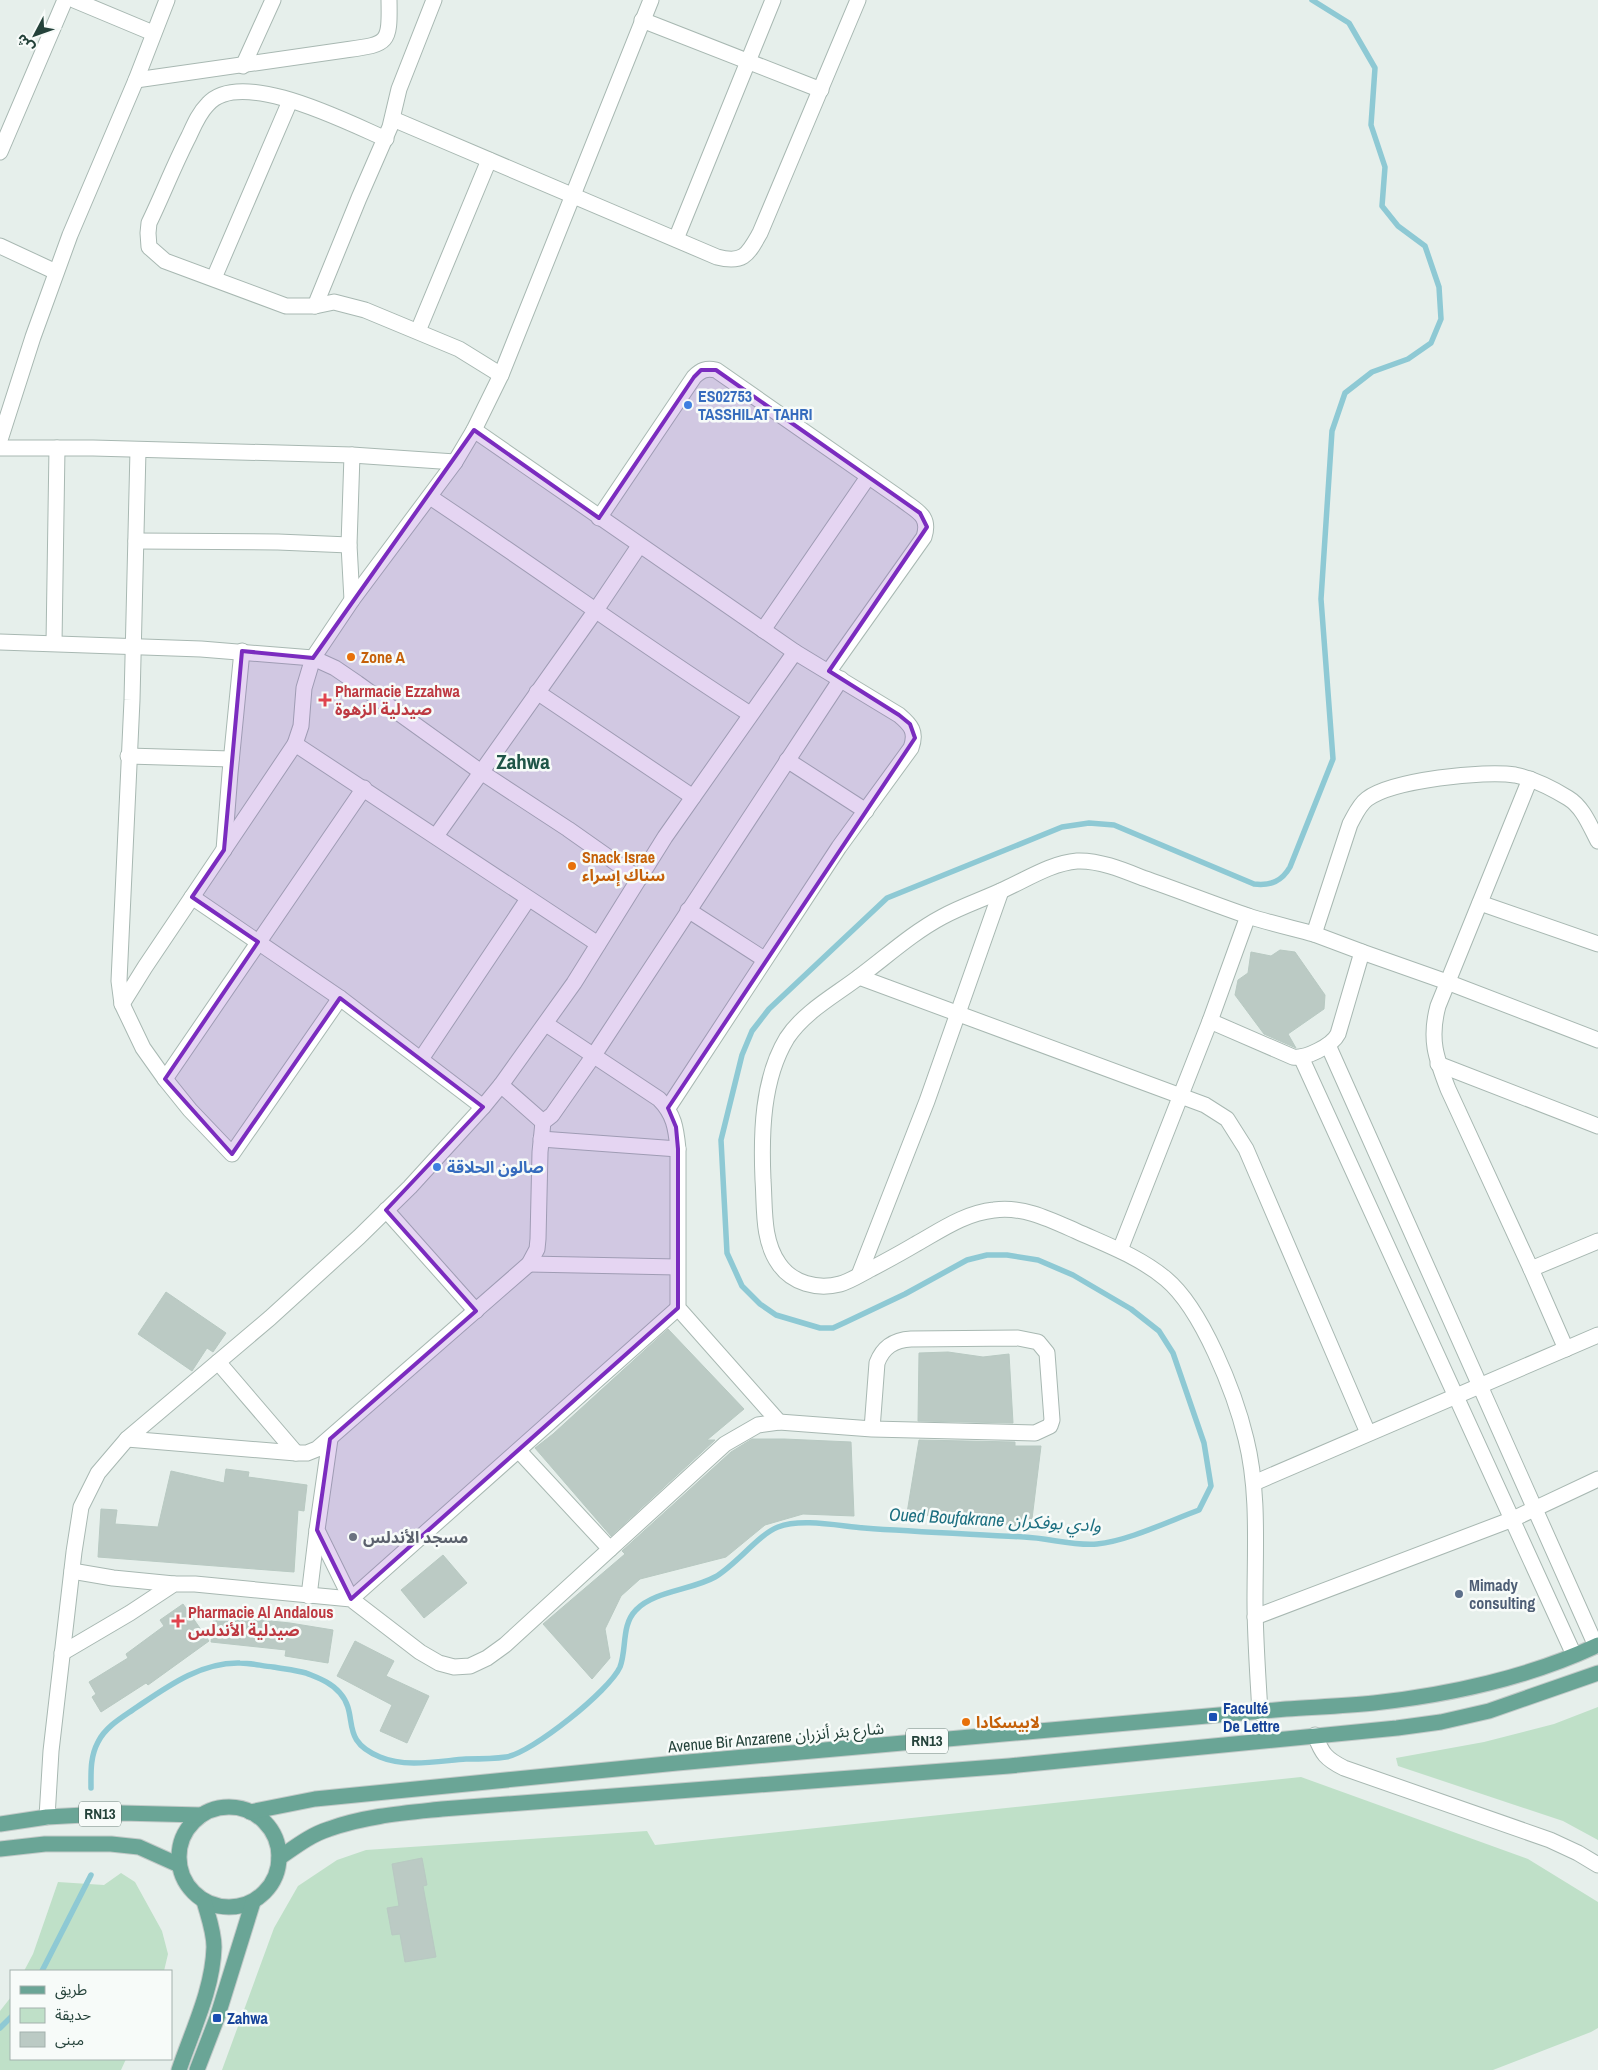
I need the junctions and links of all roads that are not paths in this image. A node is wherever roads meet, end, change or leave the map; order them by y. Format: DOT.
graph roads {
  1 [pos="65,0"];
  2 [pos="74,0"];
  3 [pos="166,0"];
  4 [pos="273,0"];
  5 [pos="389,0"];
  6 [pos="434,0"];
  7 [pos="651,0"];
  8 [pos="773,0"];
  9 [pos="858,0"];
  10 [pos="642,20"];
  11 [pos="153,33"];
  12 [pos="747,61"];
  13 [pos="243,66"];
  14 [pos="136,80"];
  15 [pos="821,90"];
  16 [pos="290,101"];
  17 [pos="393,119"];
  18 [pos="386,139"];
  19 [pos="0,152"];
  20 [pos="489,160"];
  21 [pos="573,195"];
  22 [pos="676,239"];
  23 [pos="0,246"];
  24 [pos="56,272"];
  25 [pos="214,278"];
  26 [pos="316,306"];
  27 [pos="418,331"];
  28 [pos="500,375"];
  29 [pos="474,430"];
  30 [pos="0,440"];
  31 [pos="0,448"];
  32 [pos="58,448"];
  33 [pos="138,450"];
  34 [pos="352,455"];
  35 [pos="455,462"];
  36 [pos="868,477"];
  37 [pos="430,497"];
  38 [pos="599,518"];
  39 [pos="136,541"];
  40 [pos="349,544"];
  41 [pos="639,546"];
  42 [pos="352,600"];
  43 [pos="596,610"];
  44 [pos="763,630"];
  45 [pos="0,642"];
  46 [pos="54,643"];
  47 [pos="133,647"];
  48 [pos="242,651"];
  49 [pos="795,652"];
  50 [pos="313,658"];
  51 [pos="835,675"];
  52 [pos="537,692"];
  53 [pos="750,714"];
  54 [pos="295,744"];
  55 [pos="128,756"];
  56 [pos="231,759"];
  57 [pos="787,760"];
  58 [pos="481,772"];
  59 [pos="1530,779"];
  60 [pos="364,788"];
  61 [pos="693,797"];
  62 [pos="866,811"];
  63 [pos="436,836"];
  64 [pos="1598,841"];
  65 [pos="224,850"];
  66 [pos="639,879"];
  67 [pos="1001,891"];
  68 [pos="192,898"];
  69 [pos="528,899"];
  70 [pos="1480,903"];
  71 [pos="688,910"];
  72 [pos="1248,916"];
  73 [pos="1314,934"];
  74 [pos="258,942"];
  75 [pos="598,944"];
  76 [pos="1598,944"];
  77 [pos="1362,952"];
  78 [pos="764,959"];
  79 [pos="859,977"];
  80 [pos="1447,982"];
  81 [pos="340,998"];
  82 [pos="122,1004"];
  83 [pos="958,1015"];
  84 [pos="1210,1021"];
  85 [pos="546,1024"];
  86 [pos="1598,1040"];
  87 [pos="1328,1045"];
  88 [pos="594,1055"];
  89 [pos="1301,1057"];
  90 [pos="421,1059"];
  91 [pos="1438,1064"];
  92 [pos="165,1079"];
  93 [pos="501,1086"];
  94 [pos="1180,1096"];
  95 [pos="483,1107"];
  96 [pos="668,1108"];
  97 [pos="543,1122"];
  98 [pos="1598,1126"];
  99 [pos="541,1140"];
  100 [pos="678,1149"];
  101 [pos="386,1210"];
  102 [pos="1598,1241"];
  103 [pos="1120,1250"];
  104 [pos="529,1264"];
  105 [pos="677,1266"];
  106 [pos="1532,1269"];
  107 [pos="859,1275"];
  108 [pos="678,1308"];
  109 [pos="476,1312"];
  110 [pos="1598,1335"];
  111 [pos="1566,1349"];
  112 [pos="218,1362"];
  113 [pos="1479,1386"];
  114 [pos="1456,1395"];
  115 [pos="778,1422"];
  116 [pos="872,1429"];
  117 [pos="1368,1433"];
  118 [pos="127,1439"];
  119 [pos="330,1439"];
  120 [pos="519,1451"];
  121 [pos="296,1453"];
  122 [pos="1598,1479"];
  123 [pos="1254,1483"];
  124 [pos="1534,1509"];
  125 [pos="1513,1519"];
  126 [pos="317,1530"];
  127 [pos="610,1549"];
  128 [pos="72,1571"];
  129 [pos="174,1584"];
  130 [pos="309,1596"];
  131 [pos="351,1599"];
  132 [pos="1255,1617"];
  133 [pos="1597,1645"];
  134 [pos="62,1653"];
  135 [pos="1574,1655"];
  136 [pos="1598,1673"];
  137 [pos="1260,1713"];
  138 [pos="1315,1735"];
  139 [pos="250,1812"];
  140 [pos="201,1815"];
  141 [pos="47,1817"];
  142 [pos="0,1824"];
  143 [pos="0,1849"];
  144 [pos="279,1858"];
  145 [pos="1598,1865"];
  146 [pos="179,1866"];
  147 [pos="204,1902"];
  148 [pos="253,1902"];
  149 [pos="179,2070"];
  150 [pos="197,2070"];
  1 -- 19 [label="street"];
  2 -- 11 [label="street"];
  3 -- 11 [label="street"];
  4 -- 13 [label="street"];
  5 -- 13 [label="street"];
  6 -- 17 [label="street"];
  7 -- 10 [label="street"];
  8 -- 12 [label="street"];
  9 -- 15 [label="street"];
  10 -- 12 [label="street"];
  10 -- 21 [label="street"];
  11 -- 14 [label="street"];
  12 -- 15 [label="street"];
  12 -- 22 [label="street"];
  13 -- 14 [label="street"];
  14 -- 24 [label="street"];
  15 -- 22 [label="street"];
  16 -- 18 [label="street"];
  16 -- 25 [label="street"];
  16 -- 25 [label="street"];
  17 -- 18 [label="street"];
  17 -- 20 [label="street"];
  18 -- 26 [label="street"];
  20 -- 21 [label="street"];
  20 -- 27 [label="street"];
  21 -- 22 [label="street"];
  21 -- 28 [label="street"];
  23 -- 24 [label="street"];
  24 -- 30 [label="street"];
  25 -- 26 [label="street"];
  26 -- 27 [label="street"];
  27 -- 28 [label="street"];
  28 -- 29 [label="street"];
  29 -- 35 [label="street"];
  29 -- 38 [label="street"];
  31 -- 32 [label="street"];
  32 -- 33 [label="street"];
  32 -- 46 [label="street"];
  33 -- 34 [label="street"];
  33 -- 39 [label="street"];
  34 -- 35 [label="street"];
  34 -- 40 [label="street"];
  35 -- 37 [label="street"];
  36 -- 38 [label="street"];
  36 -- 44 [label="street"];
  36 -- 51 [label="street"];
  37 -- 42 [label="street"];
  37 -- 43 [label="street"];
  38 -- 41 [label="street"];
  39 -- 40 [label="street"];
  39 -- 47 [label="street"];
  40 -- 42 [label="street"];
  41 -- 43 [label="street"];
  41 -- 44 [label="street"];
  42 -- 50 [label="street"];
  43 -- 52 [label="street"];
  43 -- 53 [label="street"];
  44 -- 49 [label="street"];
  45 -- 46 [label="street"];
  46 -- 47 [label="street"];
  47 -- 48 [label="street"];
  47 -- 55 [label="street"];
  48 -- 50 [label="street"];
  48 -- 56 [label="street"];
  49 -- 51 [label="street"];
  49 -- 53 [label="street"];
  50 -- 54 [label="street"];
  50 -- 58 [label="street"];
  51 -- 57 [label="street"];
  51 -- 62 [label="street"];
  52 -- 58 [label="street"];
  52 -- 61 [label="street"];
  53 -- 61 [label="street"];
  54 -- 60 [label="street"];
  54 -- 65 [label="street"];
  55 -- 56 [label="street"];
  55 -- 82 [label="street"];
  56 -- 65 [label="street"];
  57 -- 62 [label="street"];
  57 -- 71 [label="street"];
  58 -- 63 [label="street"];
  58 -- 66 [label="street"];
  59 -- 64 [label="street"];
  59 -- 70 [label="street"];
  59 -- 73 [label="street"];
  60 -- 63 [label="street"];
  60 -- 74 [label="street"];
  61 -- 66 [label="street"];
  62 -- 78 [label="street"];
  63 -- 69 [label="street"];
  65 -- 68 [label="street"];
  66 -- 75 [label="street"];
  67 -- 72 [label="street"];
  67 -- 79 [label="street"];
  67 -- 83 [label="street"];
  68 -- 74 [label="street"];
  68 -- 82 [label="street"];
  69 -- 75 [label="street"];
  69 -- 90 [label="street"];
  70 -- 76 [label="street"];
  70 -- 80 [label="street"];
  71 -- 78 [label="street"];
  71 -- 88 [label="street"];
  72 -- 73 [label="street"];
  72 -- 84 [label="street"];
  73 -- 77 [label="street"];
  74 -- 81 [label="street"];
  74 -- 92 [label="street"];
  75 -- 85 [label="street"];
  77 -- 80 [label="street"];
  77 -- 87 [label="street"];
  78 -- 96 [label="street"];
  79 -- 83 [label="street"];
  79 -- 107 [label="street"];
  80 -- 86 [label="street"];
  80 -- 91 [label="street"];
  81 -- 90 [label="street"];
  81 -- 92 [label="street"];
  82 -- 92 [label="street"];
  83 -- 94 [label="street"];
  83 -- 107 [label="street"];
  84 -- 89 [label="street"];
  84 -- 94 [label="street"];
  85 -- 88 [label="street"];
  85 -- 93 [label="street"];
  87 -- 89 [label="street"];
  87 -- 113 [label="street"];
  88 -- 96 [label="street"];
  88 -- 97 [label="street"];
  89 -- 114 [label="street"];
  90 -- 95 [label="street"];
  91 -- 98 [label="street"];
  91 -- 106 [label="street"];
  93 -- 95 [label="street"];
  93 -- 97 [label="street"];
  94 -- 103 [label="street"];
  94 -- 117 [label="street"];
  95 -- 101 [label="street"];
  96 -- 100 [label="street"];
  97 -- 99 [label="street"];
  99 -- 100 [label="street"];
  99 -- 104 [label="street"];
  100 -- 105 [label="street"];
  101 -- 109 [label="street"];
  101 -- 112 [label="street"];
  102 -- 106 [label="street"];
  103 -- 107 [label="street"];
  103 -- 123 [label="street"];
  104 -- 105 [label="street"];
  104 -- 109 [label="street"];
  105 -- 108 [label="street"];
  106 -- 111 [label="street"];
  108 -- 115 [label="street"];
  108 -- 120 [label="street"];
  109 -- 119 [label="street"];
  110 -- 111 [label="street"];
  111 -- 113 [label="street"];
  112 -- 118 [label="street"];
  112 -- 121 [label="street"];
  113 -- 114 [label="street"];
  113 -- 124 [label="street"];
  114 -- 117 [label="street"];
  114 -- 125 [label="street"];
  115 -- 116 [label="street"];
  115 -- 127 [label="street"];
  116 -- 116 [label="street"];
  117 -- 123 [label="street"];
  118 -- 121 [label="street"];
  118 -- 128 [label="street"];
  119 -- 121 [label="street"];
  119 -- 126 [label="street"];
  120 -- 127 [label="street"];
  120 -- 131 [label="street"];
  122 -- 124 [label="street"];
  123 -- 132 [label="street"];
  124 -- 125 [label="street"];
  124 -- 133 [label="street"];
  125 -- 132 [label="street"];
  125 -- 135 [label="street"];
  126 -- 130 [label="street"];
  126 -- 131 [label="street"];
  127 -- 131 [label="street"];
  128 -- 129 [label="street"];
  128 -- 134 [label="street"];
  129 -- 130 [label="street"];
  129 -- 134 [label="street"];
  130 -- 131 [label="street"];
  132 -- 137 [label="street"];
  133 -- 135 [label="main road, Avenue Bir Anzarene شارع بئر أنزران / RN13"];
  134 -- 141 [label="street"];
  135 -- 137 [label="main road, Avenue Bir Anzarene شارع بئر أنزران / RN13"];
  136 -- 138 [label="main road, RN13"];
  137 -- 139 [label="main road, Avenue Bir Anzarene شارع بئر أنزران / RN13"];
  138 -- 144 [label="main road, RN13"];
  138 -- 145 [label="street"];
  139 -- 140 [label="main road, RN13"];
  139 -- 144 [label="main road, RN13"];
  140 -- 141 [label="main road, RN13"];
  140 -- 146 [label="main road, RN13"];
  141 -- 142 [label="main road, RN13"];
  143 -- 146 [label="main road, RN13"];
  144 -- 148 [label="main road, RN13"];
  146 -- 147 [label="main road"];
  147 -- 148 [label="main road, RN13"];
  147 -- 149 [label="main road"];
  148 -- 150 [label="main road"];
}
